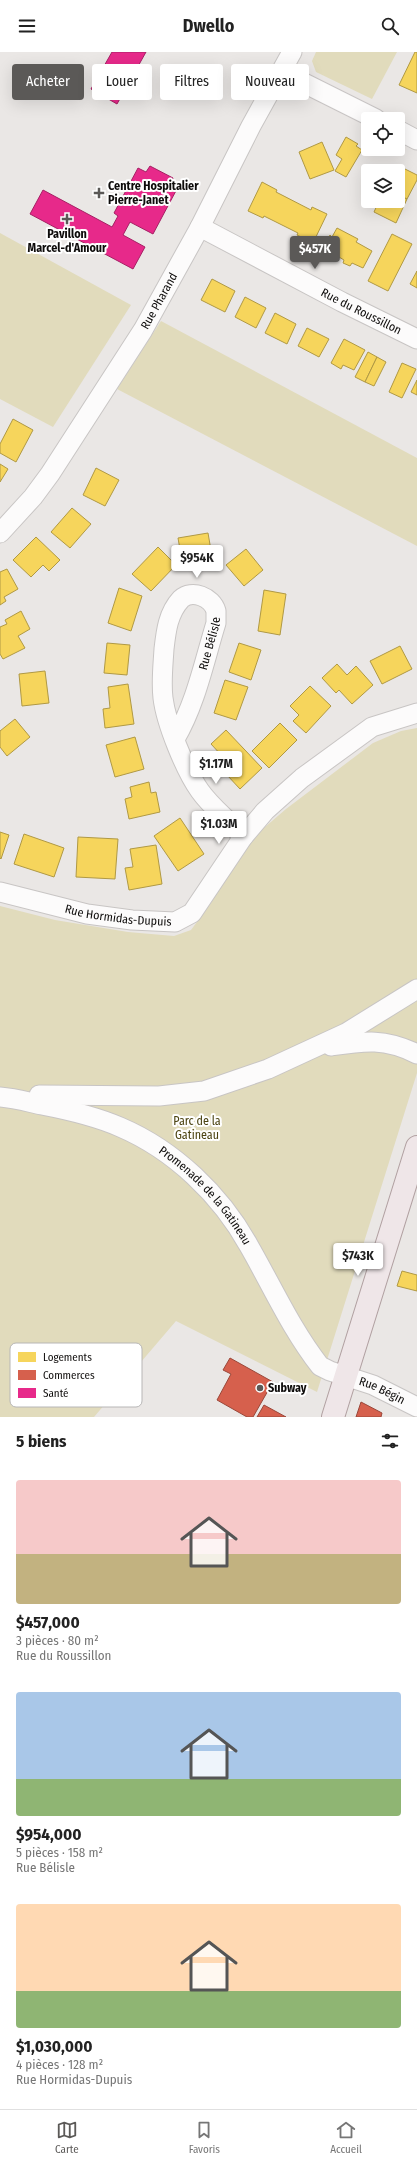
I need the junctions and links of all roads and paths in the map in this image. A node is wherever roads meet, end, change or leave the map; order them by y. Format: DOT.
graph roads {
  1 [pos="292,52"];
  2 [pos="286,64"];
  3 [pos="309,86"];
  4 [pos="266,100"];
  5 [pos="362,112"];
  6 [pos="405,134"];
  7 [pos="417,140"];
  8 [pos="200,227"];
  9 [pos="417,340"];
  10 [pos="0,532"];
  11 [pos="417,712"];
  12 [pos="175,738"];
  13 [pos="244,837"];
  14 [pos="0,892"];
  15 [pos="417,989"];
  16 [pos="309,1050"];
  17 [pos="417,1054"];
  18 [pos="0,1096"];
  19 [pos="417,1147"];
  20 [pos="346,1376"];
  21 [pos="417,1407"];
  22 [pos="333,1417"];
  1 -- 2 [label="street, Rue Pharand"];
  3 -- 5 [label="street"];
  4 -- 8 [label="street, Rue Pharand"];
  6 -- 7 [label="street"];
  8 -- 9 [label="street, Rue du Roussillon"];
  8 -- 10 [label="street, Rue Pharand"];
  11 -- 13 [label="street, Rue Hormidas-Dupuis"];
  12 -- 12 [label="street, Rue Bélisle"];
  12 -- 13 [label="street, Rue Bélisle"];
  13 -- 14 [label="street, Rue Hormidas-Dupuis"];
  15 -- 16 [label="street, Promenade de la Gatineau"];
  16 -- 17 [label="street, Promenade de la Gatineau"];
  16 -- 18 [label="street, Promenade de la Gatineau"];
  18 -- 20 [label="street, Promenade de la Gatineau"];
  19 -- 20 [label="main road"];
  20 -- 21 [label="street, Rue Bégin"];
  20 -- 22 [label="main road"];
}
